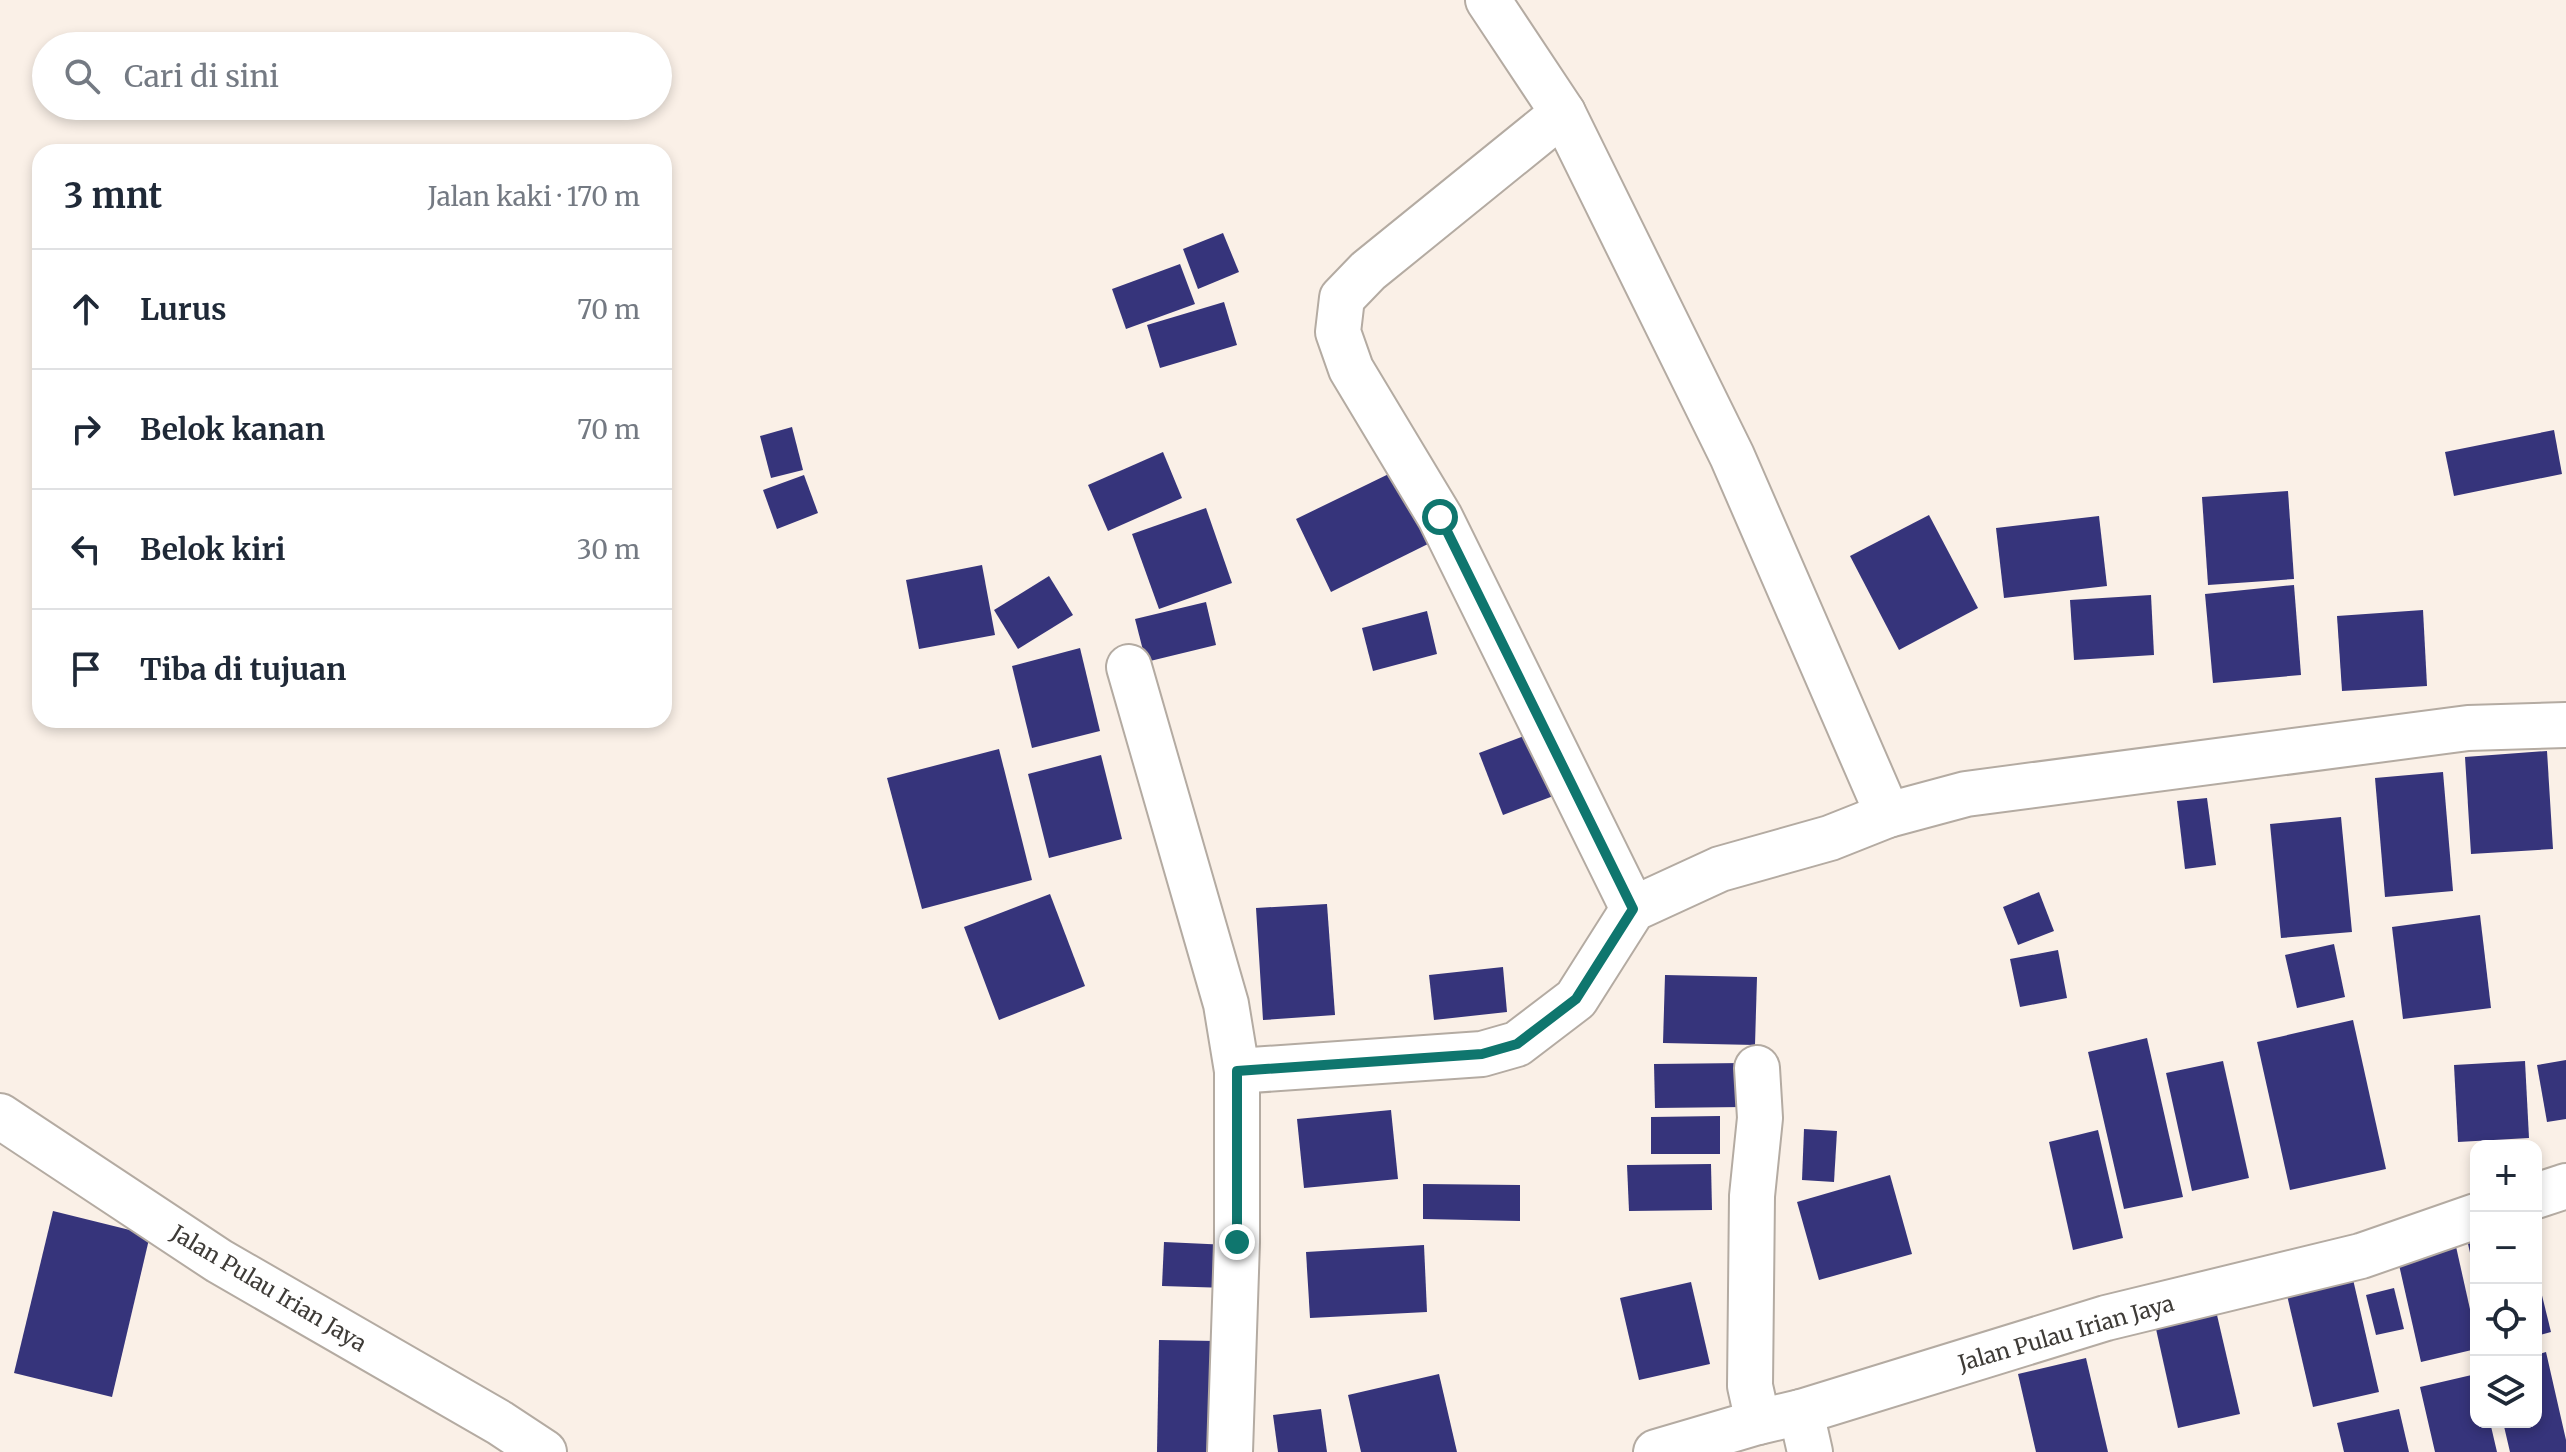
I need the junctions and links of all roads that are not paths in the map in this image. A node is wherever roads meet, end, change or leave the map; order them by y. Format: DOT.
graph roads {
  1 [pos="1488,0"];
  2 [pos="1563,113"];
  3 [pos="1129,667"];
  4 [pos="2566,725"];
  5 [pos="1888,815"];
  6 [pos="1633,909"];
  7 [pos="1757,1068"];
  8 [pos="1237,1071"];
  9 [pos="0,1116"];
  10 [pos="2470,1218"];
  11 [pos="1758,1422"];
  12 [pos="1805,1432"];
  13 [pos="544,1452"];
  14 [pos="1230,1452"];
  15 [pos="1656,1452"];
  1 -- 2 [label="street"];
  2 -- 5 [label="street"];
  2 -- 6 [label="street"];
  3 -- 8 [label="street"];
  4 -- 5 [label="street"];
  5 -- 6 [label="street"];
  6 -- 8 [label="street"];
  7 -- 11 [label="street"];
  8 -- 14 [label="street"];
  9 -- 13 [label="street, Jalan Pulau Irian Jaya"];
  10 -- 12 [label="street, Jalan Pulau Irian Jaya"];
  11 -- 12 [label="street, Jalan Pulau Irian Jaya"];
  11 -- 15 [label="street, Jalan Pulau Irian Jaya"];
}
